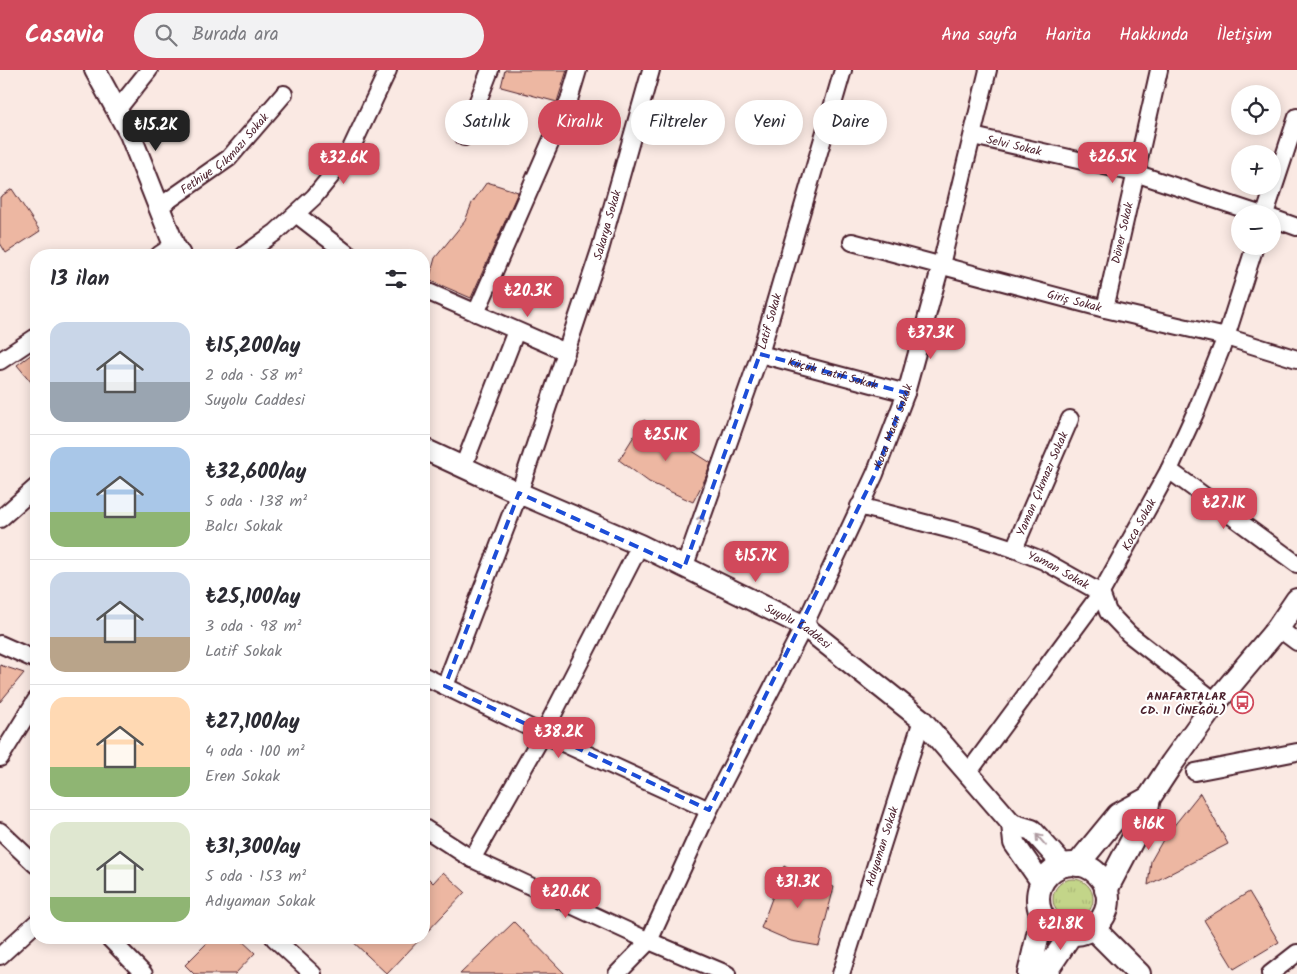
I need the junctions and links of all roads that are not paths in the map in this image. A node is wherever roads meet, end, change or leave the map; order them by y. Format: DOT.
graph roads {
  1 [pos="95,70"];
  2 [pos="149,70"];
  3 [pos="388,70"];
  4 [pos="490,70"];
  5 [pos="578,70"];
  6 [pos="651,70"];
  7 [pos="843,70"];
  8 [pos="988,70"];
  9 [pos="1158,70"];
  10 [pos="284,94"];
  11 [pos="478,100"];
  12 [pos="117,110"];
  13 [pos="1297,116"];
  14 [pos="973,136"];
  15 [pos="1135,173"];
  16 [pos="1232,205"];
  17 [pos="1268,205"];
  18 [pos="159,207"];
  19 [pos="296,214"];
  20 [pos="1281,221"];
  21 [pos="1297,227"];
  22 [pos="852,242"];
  23 [pos="170,249"];
  24 [pos="252,249"];
  25 [pos="341,249"];
  26 [pos="1251,255"];
  27 [pos="941,265"];
  28 [pos="430,293"];
  29 [pos="1105,309"];
  30 [pos="476,313"];
  31 [pos="516,331"];
  32 [pos="1226,337"];
  33 [pos="30,341"];
  34 [pos="566,352"];
  35 [pos="760,354"];
  36 [pos="1297,359"];
  37 [pos="0,361"];
  38 [pos="906,393"];
  39 [pos="1070,419"];
  40 [pos="430,452"];
  41 [pos="463,467"];
  42 [pos="1169,470"];
  43 [pos="30,493"];
  44 [pos="520,493"];
  45 [pos="859,506"];
  46 [pos="0,519"];
  47 [pos="640,545"];
  48 [pos="1014,549"];
  49 [pos="1297,564"];
  50 [pos="684,568"];
  51 [pos="1101,593"];
  52 [pos="1297,600"];
  53 [pos="804,626"];
  54 [pos="1278,628"];
  55 [pos="1297,642"];
  56 [pos="0,644"];
  57 [pos="30,657"];
  58 [pos="430,679"];
  59 [pos="445,686"];
  60 [pos="1216,702"];
  61 [pos="30,710"];
  62 [pos="922,720"];
  63 [pos="542,734"];
  64 [pos="1297,752"];
  65 [pos="0,758"];
  66 [pos="1195,772"];
  67 [pos="968,773"];
  68 [pos="1149,798"];
  69 [pos="709,810"];
  70 [pos="1012,824"];
  71 [pos="0,831"];
  72 [pos="430,832"];
  73 [pos="472,859"];
  74 [pos="30,860"];
  75 [pos="1071,866"];
  76 [pos="1042,883"];
  77 [pos="1106,890"];
  78 [pos="1042,917"];
  79 [pos="30,928"];
  80 [pos="1093,928"];
  81 [pos="1071,934"];
  82 [pos="649,940"];
  83 [pos="115,944"];
  84 [pos="280,944"];
  85 [pos="1297,953"];
  86 [pos="0,956"];
  87 [pos="717,972"];
  88 [pos="144,974"];
  89 [pos="313,974"];
  90 [pos="617,974"];
  91 [pos="841,974"];
  92 [pos="1029,974"];
  93 [pos="1044,974"];
  94 [pos="1139,974"];
  95 [pos="1270,974"];
  1 -- 12 [label="street"];
  2 -- 12 [label="street"];
  3 -- 19 [label="street"];
  4 -- 11 [label="street"];
  5 -- 30 [label="street"];
  6 -- 34 [label="street, Sakarya Sokak"];
  7 -- 35 [label="street, Latif Sokak"];
  8 -- 14 [label="street, Koca Macir Sokak"];
  9 -- 15 [label="street, Döner Sokak"];
  10 -- 18 [label="street, Fethiye Çıkmazı Sokak"];
  12 -- 18 [label="street"];
  13 -- 17 [label="street"];
  14 -- 15 [label="street, Selvi Sokak"];
  14 -- 27 [label="street, Koca Macir Sokak"];
  15 -- 16 [label="street, Selvi Sokak"];
  15 -- 29 [label="street, Döner Sokak"];
  18 -- 23 [label="street"];
  19 -- 24 [label="street"];
  19 -- 25 [label="street"];
  20 -- 21 [label="street"];
  22 -- 27 [label="street, Giriş Sokak"];
  26 -- 32 [label="street, Koca Sokak"];
  27 -- 29 [label="street, Giriş Sokak"];
  27 -- 38 [label="street, Koca Macir Sokak"];
  28 -- 30 [label="street"];
  29 -- 32 [label="street, Giriş Sokak"];
  30 -- 31 [label="street"];
  31 -- 34 [label="street"];
  31 -- 41 [label="street"];
  32 -- 36 [label="street, Giriş Sokak"];
  32 -- 42 [label="street, Koca Sokak"];
  33 -- 37 [label="street"];
  34 -- 44 [label="street, Sakarya Sokak"];
  35 -- 38 [label="street, Küçük Latif Sokak"];
  50 -- 35 [label="street, Latif Sokak, one-way"];
  38 -- 45 [label="street, Koca Macir Sokak"];
  39 -- 48 [label="street, Yaman Çıkmazı Sokak"];
  40 -- 41 [label="street, Suyolu Caddesi"];
  41 -- 44 [label="street, Suyolu Caddesi"];
  42 -- 49 [label="street"];
  42 -- 51 [label="street, Koca Sokak"];
  43 -- 46 [label="street"];
  44 -- 47 [label="street, Suyolu Caddesi"];
  44 -- 59 [label="street, Sakarya Sokak"];
  45 -- 48 [label="street, Yaman Sokak"];
  45 -- 53 [label="street, Koca Macir Sokak"];
  47 -- 50 [label="street, Suyolu Caddesi"];
  47 -- 63 [label="street"];
  48 -- 51 [label="street, Yaman Sokak"];
  50 -- 53 [label="street, Suyolu Caddesi"];
  51 -- 60 [label="street, Yaman Sokak"];
  51 -- 67 [label="street, Koca Sokak"];
  52 -- 54 [label="main road"];
  53 -- 62 [label="street, Suyolu Caddesi"];
  53 -- 69 [label="street, Koca Macir Sokak"];
  54 -- 55 [label="street"];
  54 -- 60 [label="main road"];
  56 -- 57 [label="street"];
  58 -- 59 [label="street"];
  59 -- 63 [label="street"];
  60 -- 68 [label="main road"];
  61 -- 65 [label="street"];
  62 -- 67 [label="street, Suyolu Caddesi"];
  62 -- 91 [label="street, Adıyaman Sokak"];
  63 -- 69 [label="street"];
  63 -- 73 [label="street"];
  64 -- 66 [label="street"];
  67 -- 70 [label="street, Suyolu Caddesi"];
  68 -- 75 [label="main road"];
  68 -- 77 [label="main road"];
  69 -- 82 [label="street, Koca Macir Sokak"];
  75 -- 70 [label="street, one-way"];
  70 -- 76 [label="street"];
  71 -- 74 [label="street"];
  72 -- 73 [label="street"];
  73 -- 82 [label="street"];
  75 -- 76 [label="main road"];
  75 -- 77 [label="main road"];
  76 -- 78 [label="main road"];
  77 -- 80 [label="main road"];
  78 -- 81 [label="main road"];
  78 -- 92 [label="main road"];
  79 -- 86 [label="street"];
  80 -- 81 [label="main road"];
  80 -- 94 [label="main road"];
  81 -- 93 [label="main road"];
  82 -- 87 [label="street"];
  82 -- 90 [label="street, Koca Macir Sokak"];
  83 -- 88 [label="street"];
  84 -- 89 [label="street"];
  85 -- 95 [label="street"];
}
